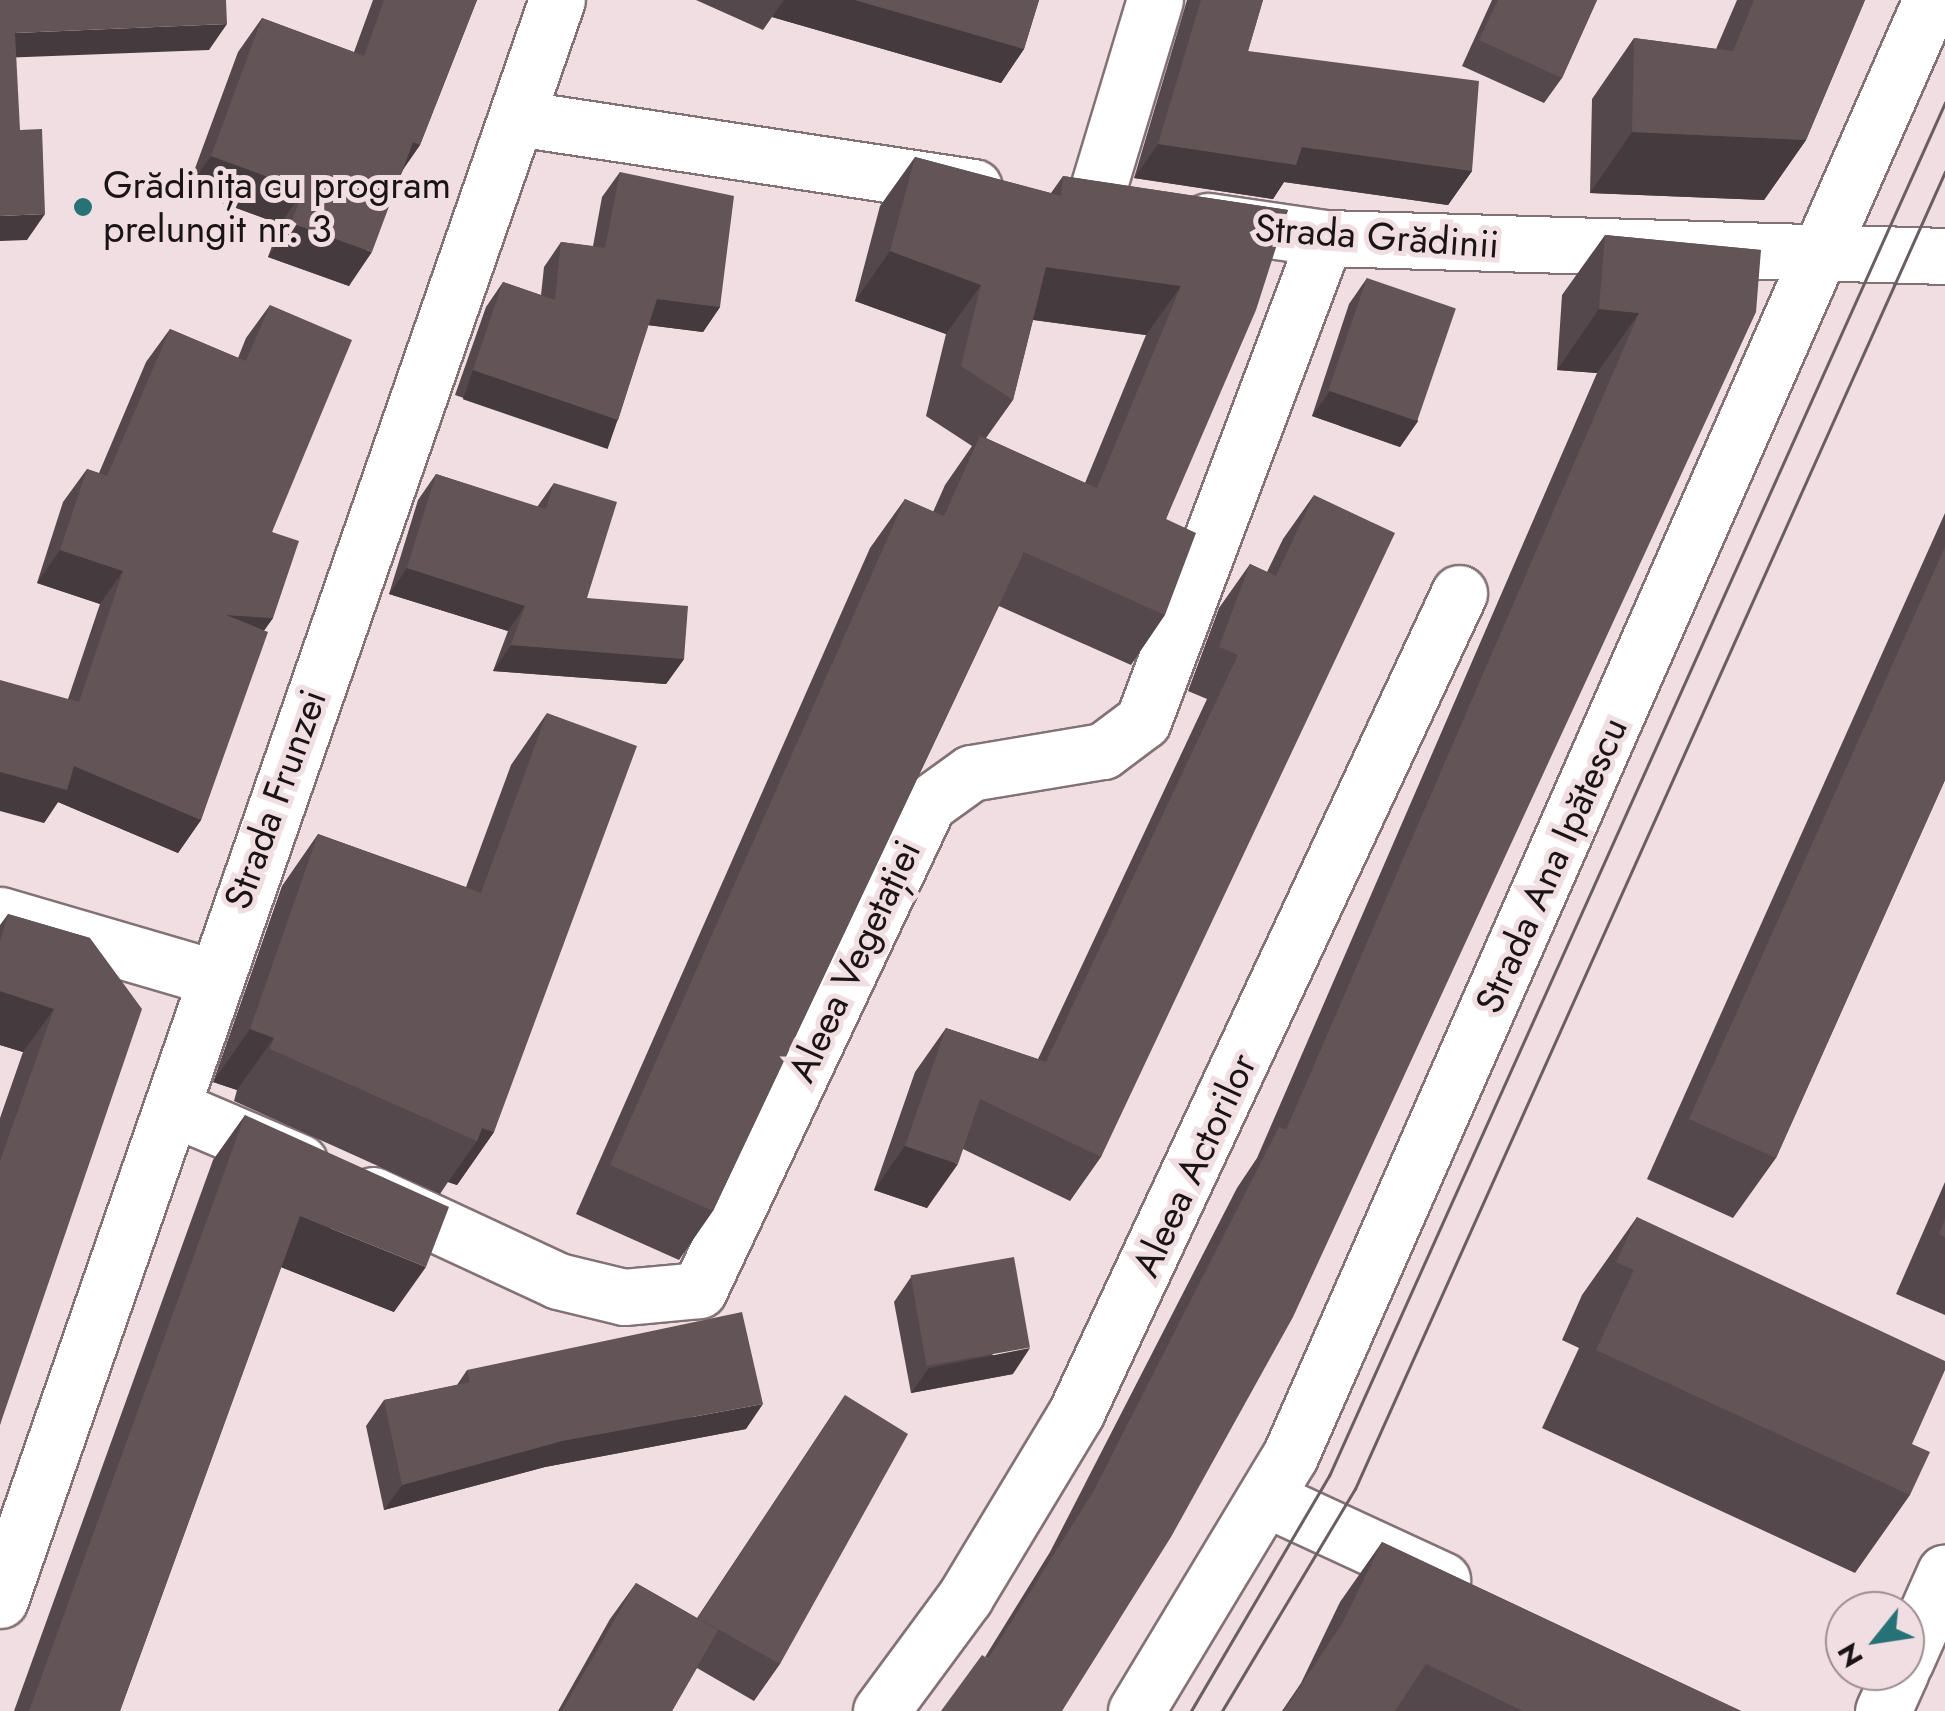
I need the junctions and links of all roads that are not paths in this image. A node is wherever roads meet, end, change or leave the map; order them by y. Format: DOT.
graph roads {
  1 [pos="557,0"];
  2 [pos="1155,0"];
  3 [pos="1931,0"];
  4 [pos="517,118"];
  5 [pos="1093,204"];
  6 [pos="1325,238"];
  7 [pos="1821,254"];
  8 [pos="1945,256"];
  9 [pos="1459,593"];
  10 [pos="0,915"];
  11 [pos="212,977"];
  12 [pos="175,1108"];
  13 [pos="1267,1499"];
  14 [pos="1945,1572"];
  15 [pos="0,1600"];
  16 [pos="1488,1602"];
  17 [pos="1925,1617"];
  18 [pos="881,1711"];
  19 [pos="1136,1711"];
  1 -- 4 [label="street, Strada Frunzei"];
  2 -- 5 [label="street"];
  3 -- 7 [label="street, Strada Ana Ipătescu"];
  4 -- 5 [label="street, Strada Grădinii"];
  4 -- 11 [label="street, Strada Frunzei"];
  5 -- 6 [label="street, Strada Grădinii"];
  6 -- 7 [label="street, Strada Grădinii"];
  6 -- 12 [label="street, Aleea Vegetației"];
  7 -- 8 [label="street, Strada Grădinii"];
  7 -- 13 [label="street, Strada Ana Ipătescu"];
  9 -- 18 [label="street, Aleea Actorilor"];
  10 -- 11 [label="street"];
  11 -- 12 [label="street, Strada Frunzei"];
  12 -- 15 [label="street, Strada Frunzei"];
  13 -- 16 [label="street"];
  13 -- 19 [label="street, Strada Ana Ipătescu"];
  14 -- 17 [label="street"];
}
